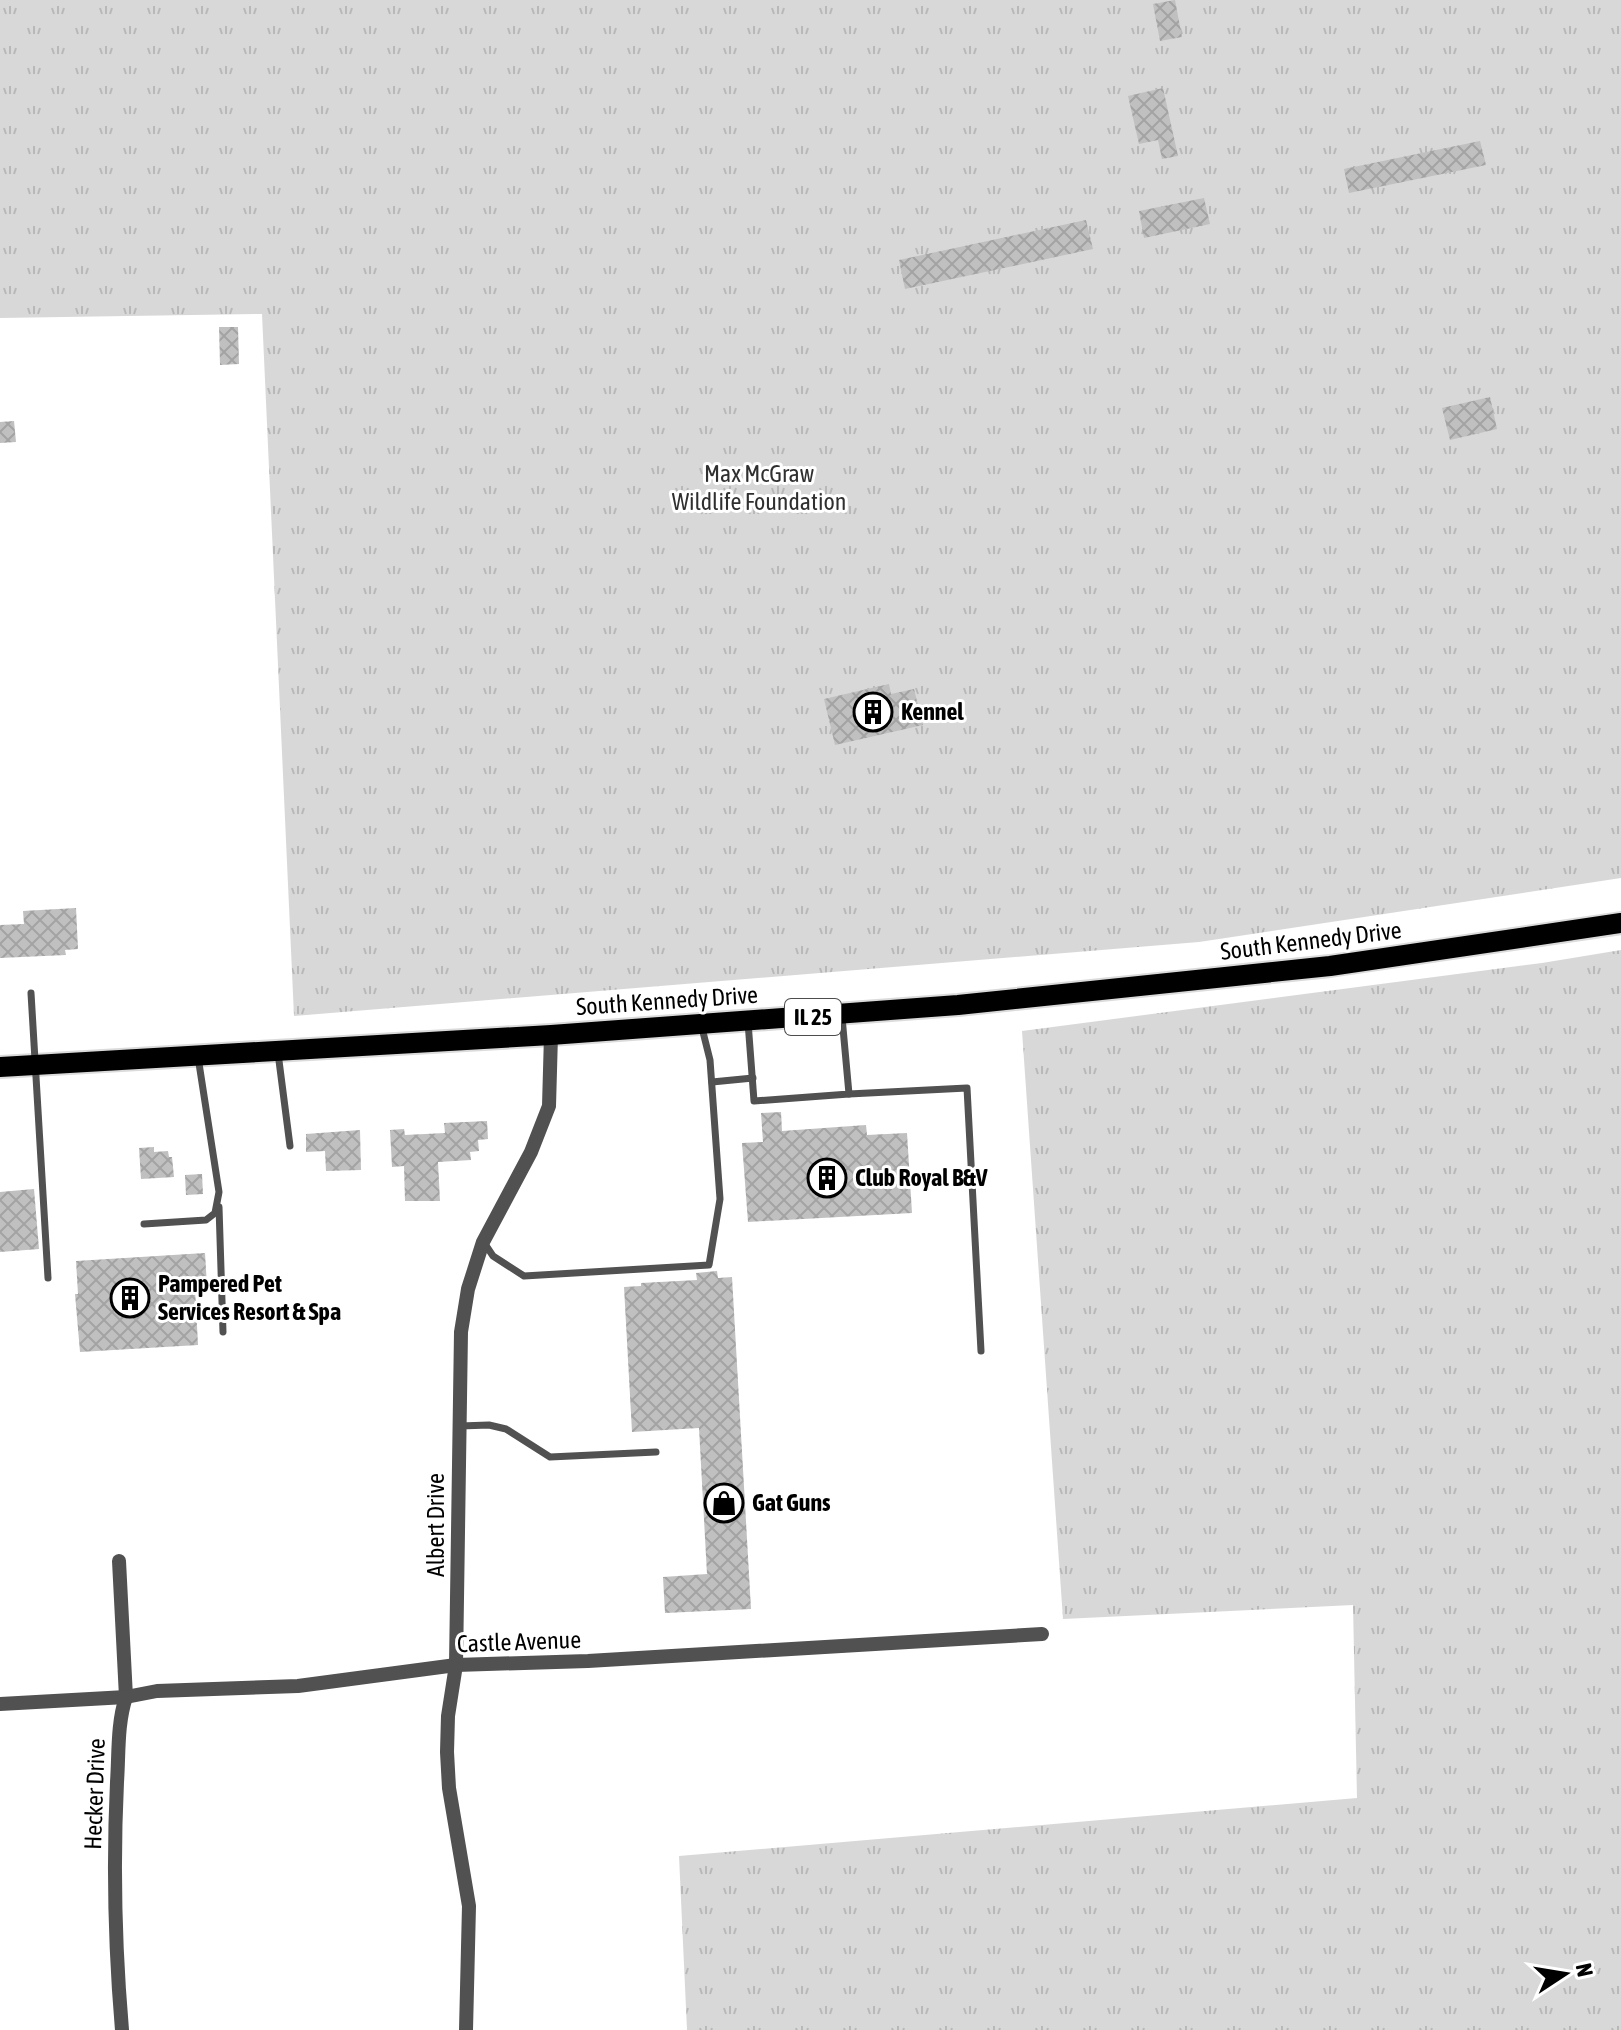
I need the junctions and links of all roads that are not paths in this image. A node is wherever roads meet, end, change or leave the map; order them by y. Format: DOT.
graph roads {
  1 [pos="1621,923"];
  2 [pos="31,993"];
  3 [pos="841,1015"];
  4 [pos="748,1022"];
  5 [pos="702,1025"];
  6 [pos="551,1035"];
  7 [pos="278,1050"];
  8 [pos="198,1055"];
  9 [pos="34,1065"];
  10 [pos="0,1067"];
  11 [pos="753,1078"];
  12 [pos="712,1082"];
  13 [pos="849,1094"];
  14 [pos="290,1146"];
  15 [pos="219,1192"];
  16 [pos="144,1224"];
  17 [pos="483,1242"];
  18 [pos="48,1278"];
  19 [pos="223,1332"];
  20 [pos="981,1351"];
  21 [pos="458,1426"];
  22 [pos="656,1452"];
  23 [pos="119,1561"];
  24 [pos="1042,1634"];
  25 [pos="456,1665"];
  26 [pos="126,1697"];
  27 [pos="0,1704"];
  28 [pos="122,2030"];
  29 [pos="466,2030"];
  1 -- 3 [label="main road, South Kennedy Drive / IL 25"];
  2 -- 9 [label="lane"];
  3 -- 4 [label="main road, South Kennedy Drive / IL 25"];
  3 -- 13 [label="lane"];
  4 -- 5 [label="main road, South Kennedy Drive / IL 25"];
  4 -- 11 [label="lane"];
  5 -- 6 [label="main road, South Kennedy Drive / IL 25"];
  5 -- 12 [label="lane"];
  6 -- 7 [label="main road, South Kennedy Drive / IL 25"];
  6 -- 17 [label="street, Albert Drive"];
  7 -- 8 [label="main road, South Kennedy Drive / IL 25"];
  7 -- 14 [label="lane"];
  8 -- 9 [label="main road, South Kennedy Drive / IL 25"];
  8 -- 15 [label="lane"];
  9 -- 10 [label="main road, South Kennedy Drive / IL 25"];
  9 -- 18 [label="lane"];
  11 -- 12 [label="lane"];
  11 -- 13 [label="lane"];
  12 -- 17 [label="lane"];
  13 -- 20 [label="lane"];
  15 -- 16 [label="lane"];
  15 -- 19 [label="lane"];
  17 -- 21 [label="street, Albert Drive"];
  21 -- 22 [label="lane"];
  21 -- 25 [label="street, Albert Drive"];
  23 -- 26 [label="street, Hecker Drive"];
  24 -- 25 [label="street, Castle Avenue"];
  25 -- 26 [label="street, Castle Avenue"];
  25 -- 29 [label="street, Albert Drive"];
  26 -- 27 [label="street, Castle Avenue"];
  26 -- 28 [label="street, Hecker Drive"];
}
